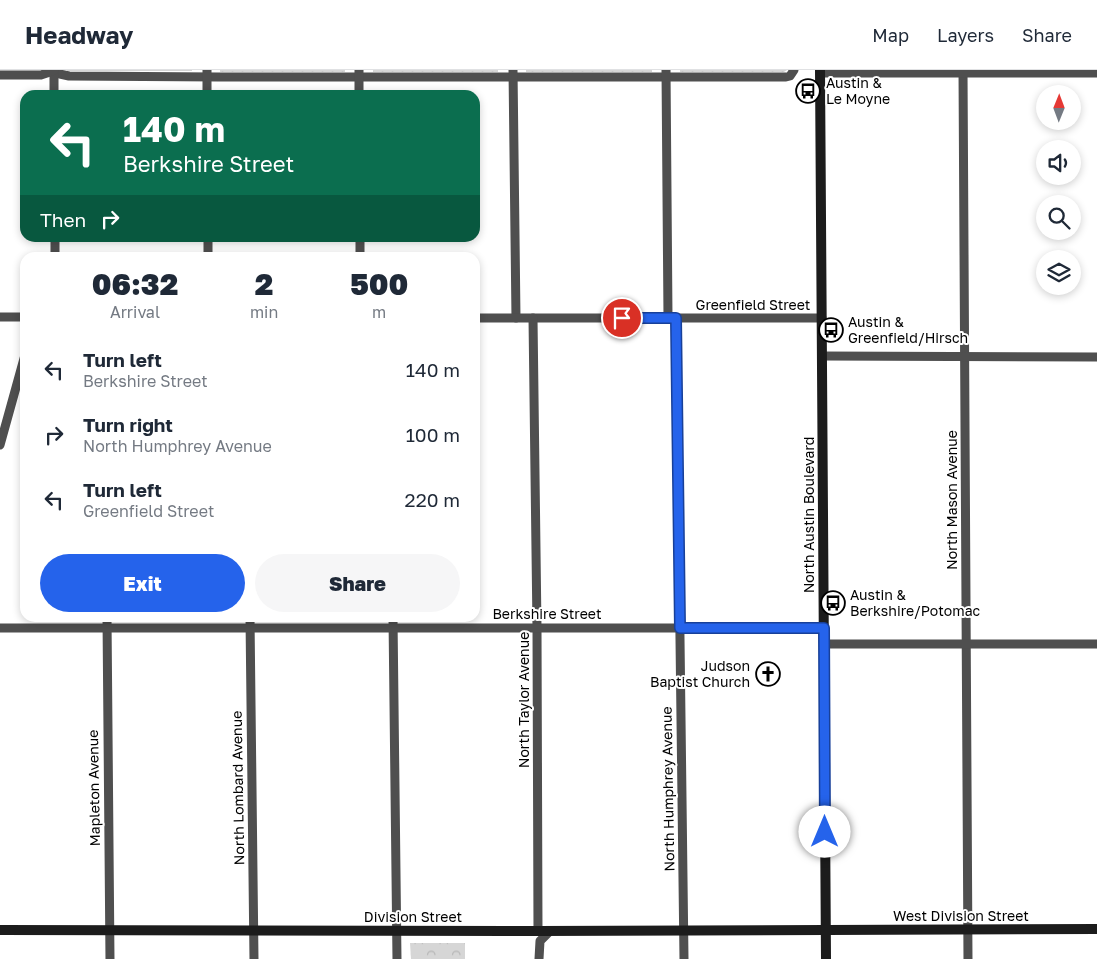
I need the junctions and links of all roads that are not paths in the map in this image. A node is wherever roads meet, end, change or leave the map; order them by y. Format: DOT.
graph roads {
  1 [pos="54,70"];
  2 [pos="794,70"];
  3 [pos="820,71"];
  4 [pos="963,72"];
  5 [pos="666,73"];
  6 [pos="1097,73"];
  7 [pos="207,74"];
  8 [pos="359,74"];
  9 [pos="514,74"];
  10 [pos="0,75"];
  11 [pos="54,90"];
  12 [pos="207,90"];
  13 [pos="359,90"];
  14 [pos="0,317"];
  15 [pos="20,317"];
  16 [pos="480,318"];
  17 [pos="516,318"];
  18 [pos="533,318"];
  19 [pos="672,318"];
  20 [pos="822,318"];
  21 [pos="822,356"];
  22 [pos="964,356"];
  23 [pos="1097,357"];
  24 [pos="20,373"];
  25 [pos="0,445"];
  26 [pos="106,622"];
  27 [pos="250,622"];
  28 [pos="394,622"];
  29 [pos="0,628"];
  30 [pos="106,628"];
  31 [pos="250,628"];
  32 [pos="394,628"];
  33 [pos="537,628"];
  34 [pos="680,628"];
  35 [pos="824,628"];
  36 [pos="824,644"];
  37 [pos="966,644"];
  38 [pos="1097,644"];
  39 [pos="968,929"];
  40 [pos="1097,929"];
  41 [pos="0,930"];
  42 [pos="110,930"];
  43 [pos="253,930"];
  44 [pos="396,930"];
  45 [pos="684,930"];
  46 [pos="826,930"];
  47 [pos="538,931"];
  48 [pos="550,931"];
  49 [pos="110,959"];
  50 [pos="254,959"];
  51 [pos="396,959"];
  52 [pos="539,959"];
  53 [pos="684,959"];
  54 [pos="826,959"];
  55 [pos="968,959"];
  1 -- 7 [label="street"];
  1 -- 10 [label="street"];
  1 -- 11 [label="street"];
  2 -- 5 [label="street"];
  3 -- 4 [label="street"];
  3 -- 20 [label="street, North Austin Boulevard"];
  4 -- 6 [label="street"];
  4 -- 22 [label="street, North Mason Avenue"];
  5 -- 9 [label="street"];
  5 -- 19 [label="street, North Humphrey Avenue"];
  7 -- 8 [label="street"];
  7 -- 12 [label="street"];
  8 -- 9 [label="street"];
  8 -- 13 [label="street"];
  9 -- 17 [label="street"];
  14 -- 15 [label="street"];
  16 -- 17 [label="street, Greenfield Street"];
  17 -- 18 [label="street, Greenfield Street"];
  18 -- 19 [label="street, Greenfield Street"];
  18 -- 33 [label="street, North Taylor Avenue"];
  19 -- 20 [label="street, Greenfield Street"];
  19 -- 34 [label="street, North Humphrey Avenue"];
  20 -- 21 [label="street, North Austin Boulevard"];
  21 -- 22 [label="street"];
  21 -- 35 [label="street, North Austin Boulevard"];
  22 -- 23 [label="street"];
  22 -- 37 [label="street, North Mason Avenue"];
  24 -- 25 [label="street"];
  26 -- 30 [label="street, Mapleton Avenue"];
  27 -- 31 [label="street, North Lombard Avenue"];
  28 -- 32 [label="street"];
  29 -- 30 [label="street, Berkshire Street"];
  30 -- 31 [label="street, Berkshire Street"];
  30 -- 42 [label="street, Mapleton Avenue"];
  31 -- 32 [label="street, Berkshire Street"];
  31 -- 43 [label="street, North Lombard Avenue"];
  32 -- 33 [label="street, Berkshire Street"];
  32 -- 44 [label="street"];
  33 -- 34 [label="street, Berkshire Street"];
  33 -- 47 [label="street, North Taylor Avenue"];
  34 -- 35 [label="street, Berkshire Street"];
  34 -- 45 [label="street, North Humphrey Avenue"];
  35 -- 36 [label="street, North Austin Boulevard"];
  36 -- 37 [label="street"];
  36 -- 46 [label="street, North Austin Boulevard"];
  37 -- 38 [label="street"];
  37 -- 39 [label="street, North Mason Avenue"];
  39 -- 40 [label="street, West Division Street"];
  39 -- 46 [label="street, West Division Street"];
  39 -- 55 [label="street, North Mason Avenue"];
  41 -- 42 [label="street, Division Street"];
  42 -- 43 [label="street, Division Street"];
  42 -- 49 [label="street, Mapleton Avenue"];
  43 -- 44 [label="street, Division Street"];
  43 -- 50 [label="street, North Lombard Avenue"];
  44 -- 47 [label="street, Division Street"];
  44 -- 51 [label="street"];
  45 -- 46 [label="street, Division Street"];
  45 -- 48 [label="street, Division Street"];
  45 -- 53 [label="street, North Humphrey Avenue"];
  46 -- 54 [label="street, North Austin Boulevard"];
  47 -- 48 [label="street, Division Street"];
  48 -- 52 [label="street"];
}
